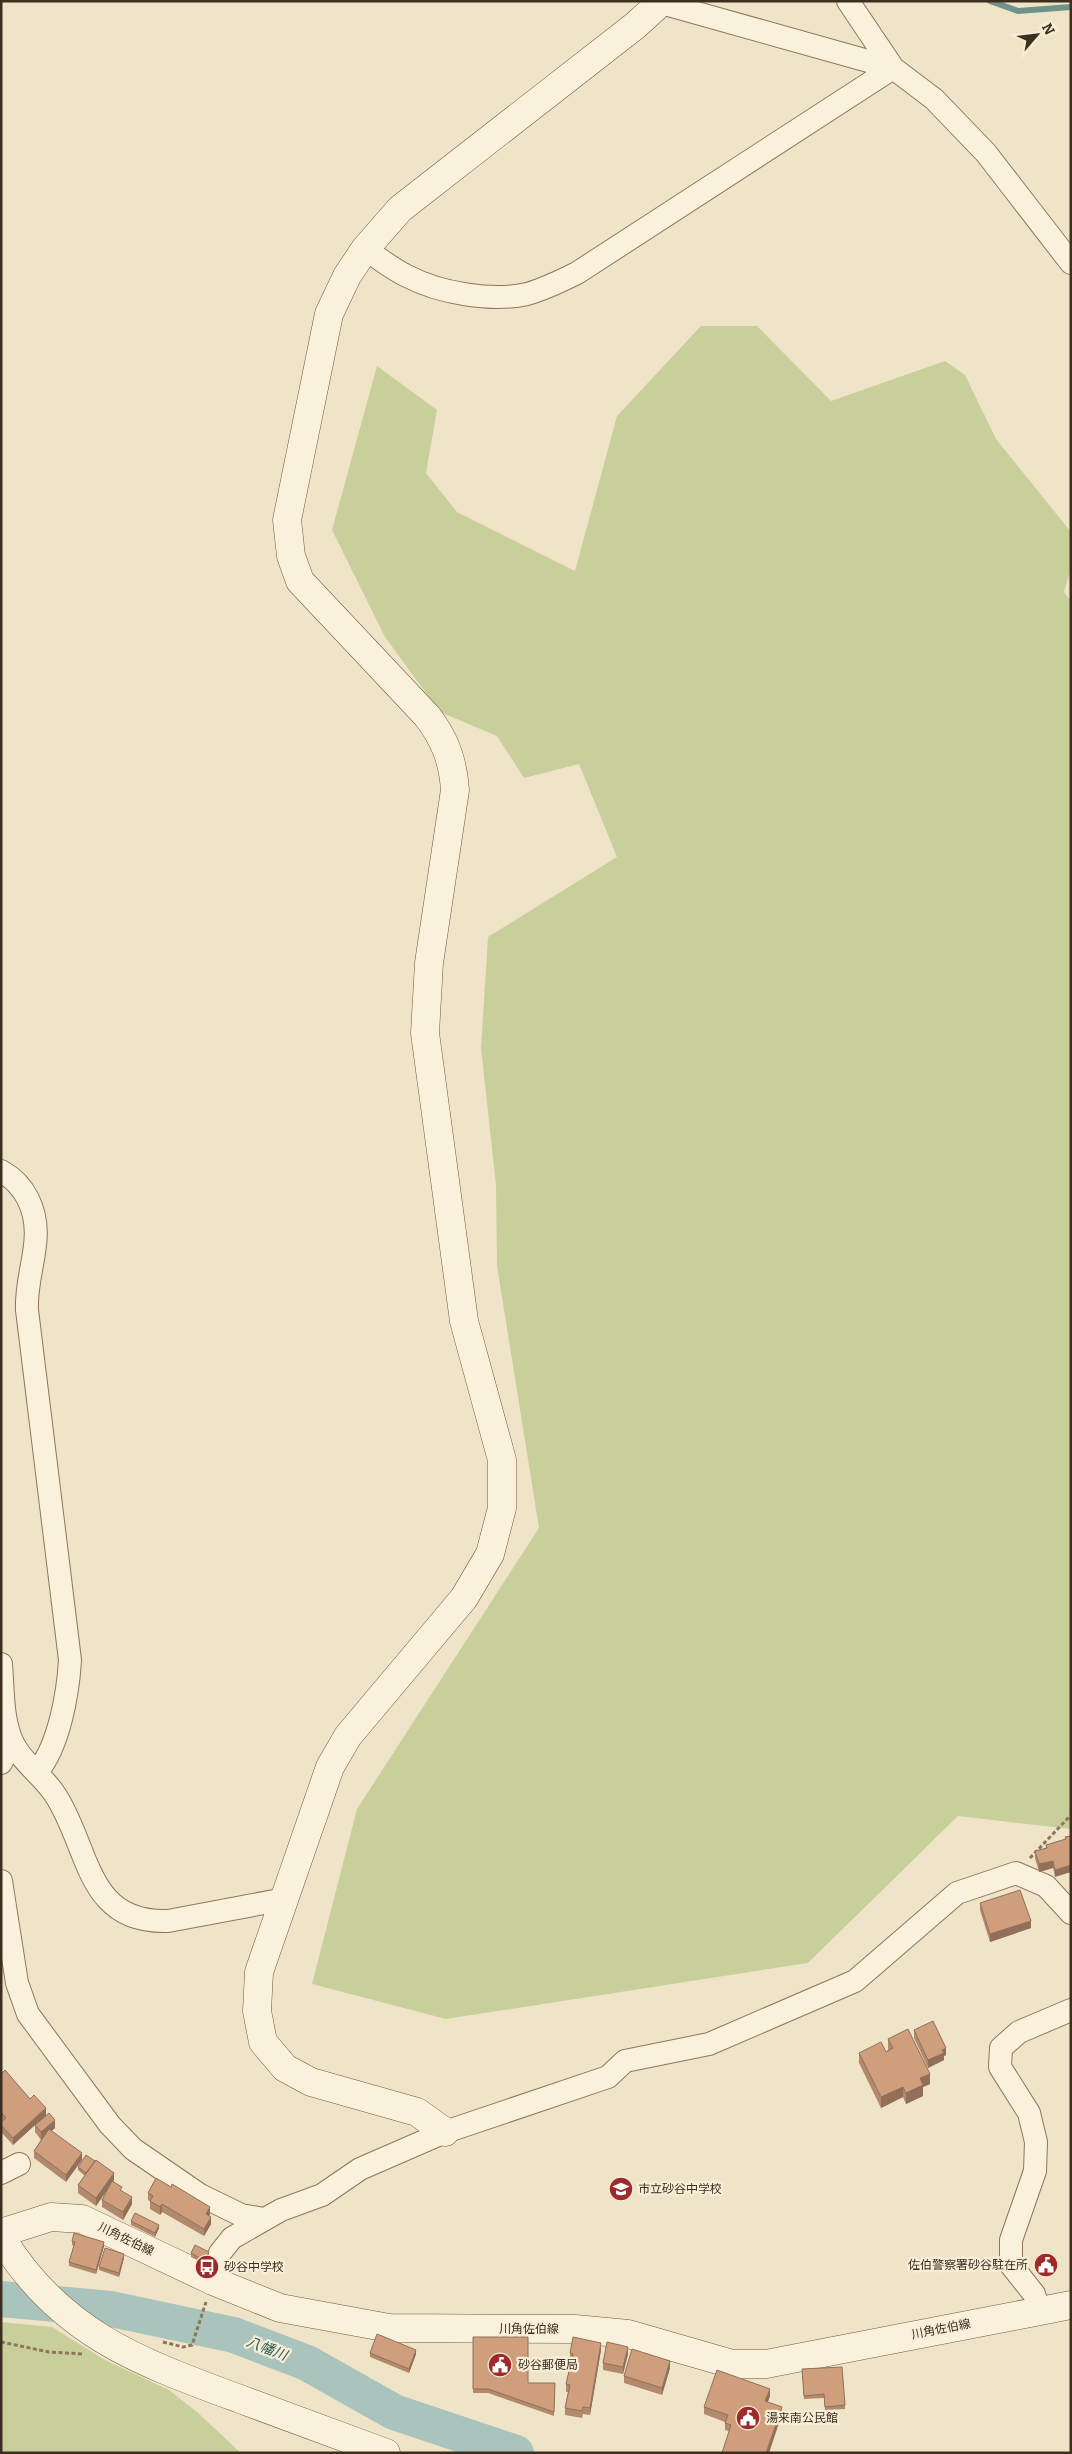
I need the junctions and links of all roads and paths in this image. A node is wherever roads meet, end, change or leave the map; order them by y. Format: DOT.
graph roads {
  1 [pos="848,1"];
  2 [pos="657,2"];
  3 [pos="893,68"];
  4 [pos="365,249"];
  5 [pos="1071,263"];
  6 [pos="1,1171"];
  7 [pos="1,1664"];
  8 [pos="12,1742"];
  9 [pos="1,1763"];
  10 [pos="37,1772"];
  11 [pos="1071,1815"];
  12 [pos="1016,1873"];
  13 [pos="1,1881"];
  14 [pos="285,1899"];
  15 [pos="1071,1913"];
  16 [pos="1071,2010"];
  17 [pos="445,2132"];
  18 [pos="264,2219"];
  19 [pos="1,2235"];
  20 [pos="207,2289"];
  21 [pos="1071,2305"];
  22 [pos="1038,2310"];
  23 [pos="1,2342"];
  24 [pos="162,2344"];
  25 [pos="97,2348"];
  26 [pos="386,2453"];
  1 -- 3 [label="street"];
  2 -- 3 [label="street"];
  2 -- 4 [label="street"];
  3 -- 4 [label="street"];
  3 -- 5 [label="street"];
  4 -- 14 [label="street"];
  6 -- 10 [label="street"];
  7 -- 8 [label="street"];
  8 -- 9 [label="street"];
  8 -- 10 [label="street"];
  10 -- 14 [label="street"];
  11 -- 12 [label="path"];
  12 -- 15 [label="street"];
  12 -- 17 [label="street"];
  13 -- 18 [label="street"];
  14 -- 17 [label="street"];
  16 -- 22 [label="street"];
  17 -- 18 [label="street"];
  18 -- 20 [label="street"];
  19 -- 20 [label="street, 川角佐伯線"];
  19 -- 25 [label="street, 川角佐伯線"];
  20 -- 22 [label="street, 川角佐伯線"];
  20 -- 24 [label="path"];
  21 -- 22 [label="street, 川角佐伯線"];
  23 -- 25 [label="path"];
  25 -- 26 [label="street, 川角佐伯線"];
}
